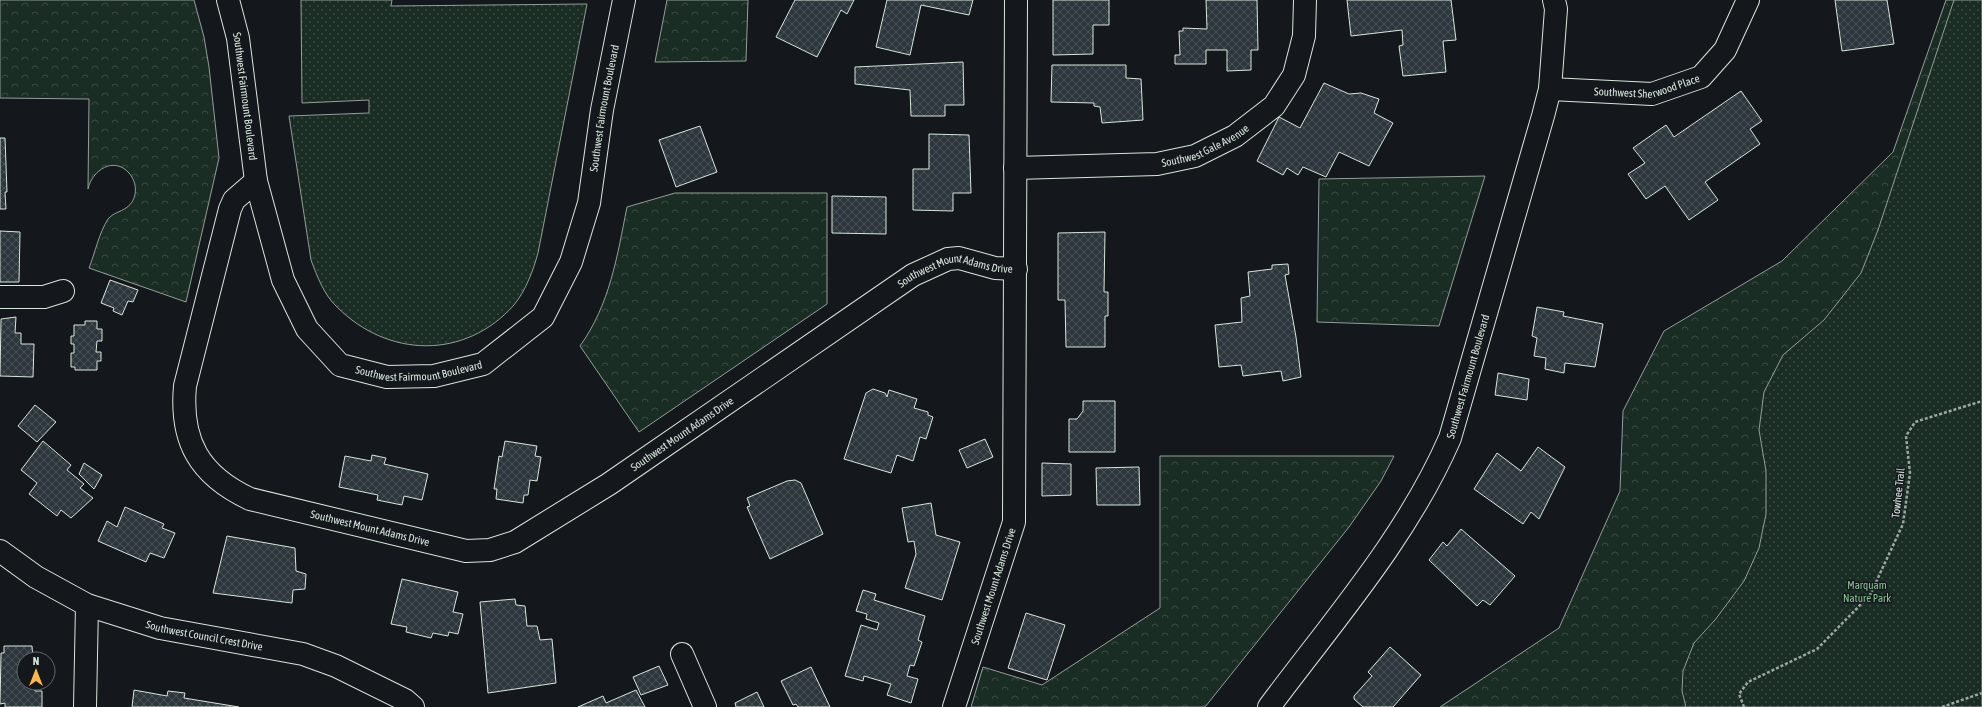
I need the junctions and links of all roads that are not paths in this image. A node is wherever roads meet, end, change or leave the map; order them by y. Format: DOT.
graph roads {
  1 [pos="228,0"];
  2 [pos="624,0"];
  3 [pos="1016,0"];
  4 [pos="1305,0"];
  5 [pos="1554,0"];
  6 [pos="1748,0"];
  7 [pos="1550,89"];
  8 [pos="1015,168"];
  9 [pos="256,181"];
  10 [pos="1016,269"];
  11 [pos="63,291"];
  12 [pos="0,297"];
  13 [pos="0,551"];
  14 [pos="88,605"];
  15 [pos="682,654"];
  16 [pos="85,707"];
  17 [pos="413,707"];
  18 [pos="706,707"];
  19 [pos="954,707"];
  20 [pos="1268,707"];
  1 -- 9 [label="street, Southwest Fairmount Boulevard"];
  2 -- 9 [label="street, Southwest Fairmount Boulevard"];
  3 -- 8 [label="street"];
  4 -- 8 [label="street, Southwest Gale Avenue"];
  5 -- 7 [label="street, Southwest Fairmount Boulevard"];
  6 -- 7 [label="street, Southwest Sherwood Place"];
  7 -- 20 [label="street, Southwest Fairmount Boulevard"];
  8 -- 10 [label="street"];
  9 -- 10 [label="street, Southwest Mount Adams Drive"];
  10 -- 19 [label="street, Southwest Mount Adams Drive"];
  11 -- 12 [label="street"];
  13 -- 14 [label="street, Southwest Council Crest Drive"];
  14 -- 16 [label="street"];
  14 -- 17 [label="street, Southwest Council Crest Drive"];
  15 -- 18 [label="street"];
}
